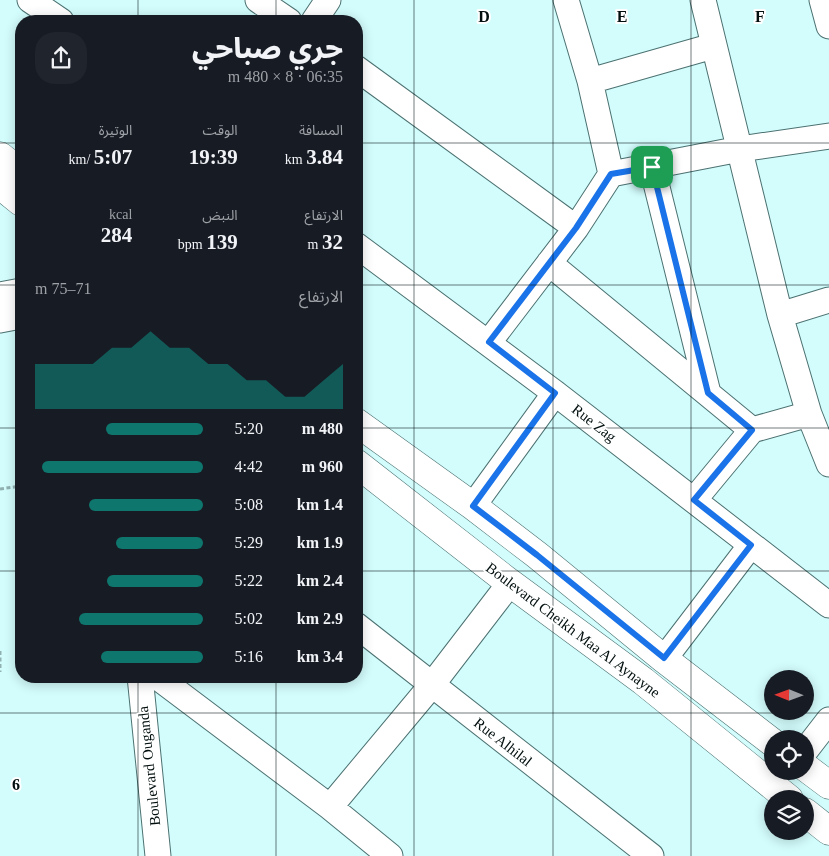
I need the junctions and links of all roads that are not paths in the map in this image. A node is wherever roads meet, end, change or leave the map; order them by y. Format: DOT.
graph roads {
  1 [pos="30,0"];
  2 [pos="258,0"];
  3 [pos="328,0"];
  4 [pos="566,0"];
  5 [pos="703,0"];
  6 [pos="822,0"];
  7 [pos="52,15"];
  8 [pos="280,15"];
  9 [pos="318,15"];
  10 [pos="829,26"];
  11 [pos="713,46"];
  12 [pos="363,73"];
  13 [pos="590,81"];
  14 [pos="829,136"];
  15 [pos="740,149"];
  16 [pos="0,156"];
  17 [pos="652,167"];
  18 [pos="15,168"];
  19 [pos="611,174"];
  20 [pos="0,185"];
  21 [pos="15,197"];
  22 [pos="576,228"];
  23 [pos="363,249"];
  24 [pos="549,263"];
  25 [pos="15,292"];
  26 [pos="0,295"];
  27 [pos="829,300"];
  28 [pos="780,315"];
  29 [pos="15,317"];
  30 [pos="0,320"];
  31 [pos="489,342"];
  32 [pos="555,393"];
  33 [pos="708,393"];
  34 [pos="809,414"];
  35 [pos="363,427"];
  36 [pos="752,430"];
  37 [pos="829,464"];
  38 [pos="363,468"];
  39 [pos="694,500"];
  40 [pos="473,506"];
  41 [pos="751,545"];
  42 [pos="510,584"];
  43 [pos="829,605"];
  44 [pos="363,631"];
  45 [pos="664,658"];
  46 [pos="153,683"];
  47 [pos="154,683"];
  48 [pos="163,683"];
  49 [pos="431,686"];
  50 [pos="829,720"];
  51 [pos="764,736"];
  52 [pos="814,739"];
  53 [pos="814,774"];
  54 [pos="829,785"];
  55 [pos="778,790"];
  56 [pos="330,806"];
  57 [pos="814,819"];
  58 [pos="829,831"];
  59 [pos="622,848"];
  60 [pos="158,856"];
  61 [pos="174,856"];
  62 [pos="390,856"];
  63 [pos="651,856"];
  1 -- 7 [label="street"];
  2 -- 8 [label="street"];
  3 -- 9 [label="street"];
  4 -- 13 [label="street"];
  5 -- 11 [label="street"];
  6 -- 10 [label="street"];
  11 -- 13 [label="street"];
  11 -- 15 [label="street"];
  12 -- 22 [label="street"];
  13 -- 19 [label="street"];
  14 -- 15 [label="street"];
  15 -- 17 [label="street"];
  15 -- 28 [label="street"];
  16 -- 18 [label="main road"];
  17 -- 19 [label="street"];
  17 -- 33 [label="street"];
  19 -- 22 [label="street"];
  20 -- 21 [label="main road"];
  22 -- 24 [label="street"];
  23 -- 31 [label="street, Rue Zag"];
  24 -- 31 [label="street"];
  24 -- 33 [label="street"];
  25 -- 26 [label="street"];
  27 -- 28 [label="street"];
  28 -- 34 [label="street"];
  29 -- 30 [label="street"];
  31 -- 32 [label="street, Rue Zag"];
  32 -- 39 [label="street, Rue Zag"];
  32 -- 40 [label="street"];
  33 -- 36 [label="street"];
  34 -- 36 [label="street"];
  34 -- 37 [label="street"];
  35 -- 40 [label="main road"];
  36 -- 39 [label="street"];
  38 -- 42 [label="main road, Boulevard Cheikh Maa Al Aynayne"];
  39 -- 41 [label="street, Rue Zag"];
  40 -- 45 [label="main road"];
  41 -- 43 [label="street, Rue Zag"];
  41 -- 45 [label="street"];
  42 -- 49 [label="street"];
  42 -- 55 [label="main road, Boulevard Cheikh Maa Al Aynayne"];
  44 -- 49 [label="street, Rue Alhilal"];
  45 -- 51 [label="main road"];
  46 -- 60 [label="street, Boulevard Ouganda"];
  47 -- 61 [label="street, Boulevard Ouganda"];
  48 -- 56 [label="street"];
  49 -- 56 [label="street"];
  49 -- 59 [label="street, Rue Alhilal"];
  50 -- 52 [label="street"];
  53 -- 54 [label="main road"];
  56 -- 62 [label="street"];
  57 -- 58 [label="main road"];
  59 -- 63 [label="street, Rue Alhilal"];
}
